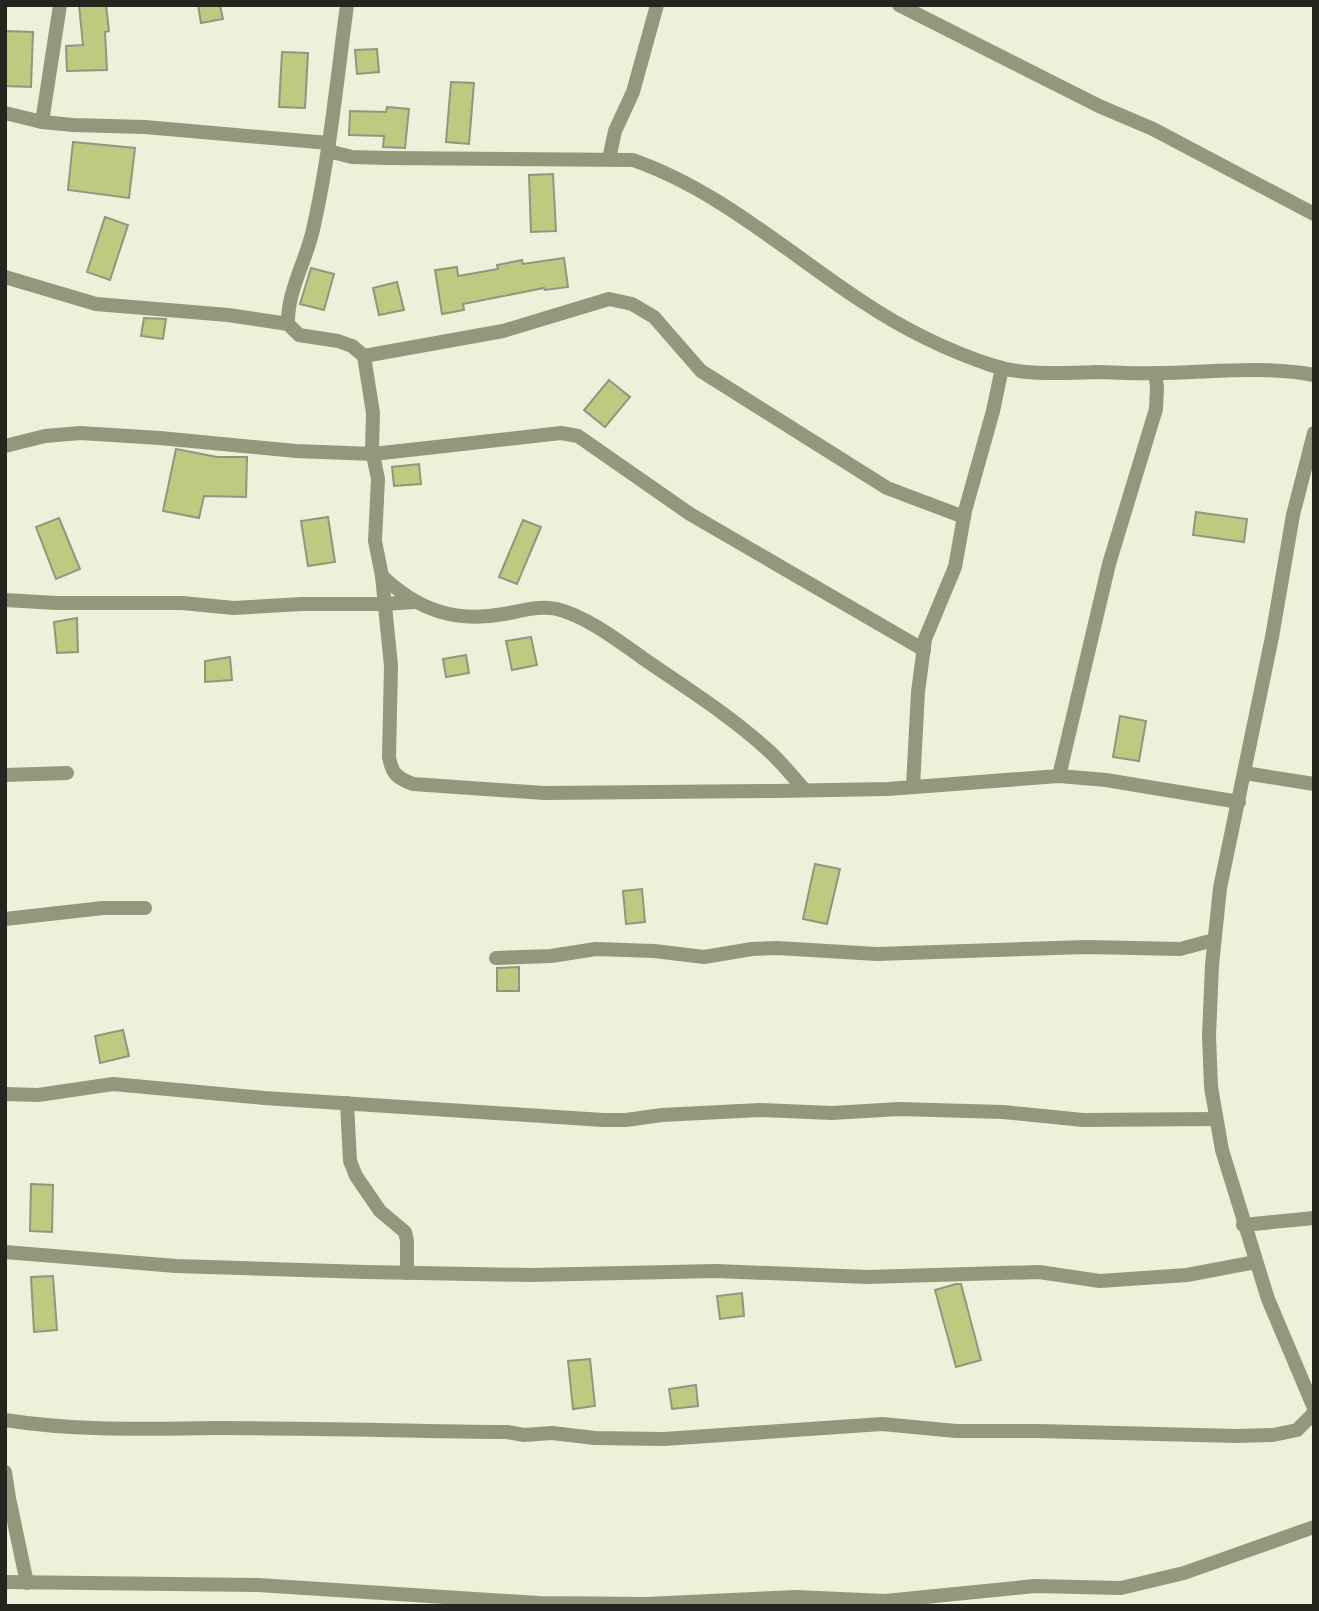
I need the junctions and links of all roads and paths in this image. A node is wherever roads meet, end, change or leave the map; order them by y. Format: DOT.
graph roads {
  1 [pos="60,5"];
  2 [pos="346,5"];
  3 [pos="657,5"];
  4 [pos="900,5"];
  5 [pos="5,113"];
  6 [pos="42,122"];
  7 [pos="329,147"];
  8 [pos="609,159"];
  9 [pos="1314,214"];
  10 [pos="5,277"];
  11 [pos="288,324"];
  12 [pos="364,356"];
  13 [pos="1002,368"];
  14 [pos="1155,373"];
  15 [pos="1314,375"];
  16 [pos="1314,433"];
  17 [pos="5,446"];
  18 [pos="373,454"];
  19 [pos="964,517"];
  20 [pos="383,576"];
  21 [pos="5,600"];
  22 [pos="414,601"];
  23 [pos="384,604"];
  24 [pos="924,650"];
  25 [pos="66,773"];
  26 [pos="1245,773"];
  27 [pos="5,775"];
  28 [pos="1059,776"];
  29 [pos="1314,784"];
  30 [pos="913,786"];
  31 [pos="805,790"];
  32 [pos="1239,803"];
  33 [pos="145,908"];
  34 [pos="5,919"];
  35 [pos="1214,940"];
  36 [pos="496,958"];
  37 [pos="5,1094"];
  38 [pos="347,1103"];
  39 [pos="1215,1119"];
  40 [pos="1314,1218"];
  41 [pos="1244,1225"];
  42 [pos="5,1252"];
  43 [pos="1256,1262"];
  44 [pos="407,1273"];
  45 [pos="1309,1386"];
  46 [pos="1314,1410"];
  47 [pos="5,1420"];
  48 [pos="5,1472"];
  49 [pos="1314,1527"];
  50 [pos="5,1582"];
  51 [pos="27,1583"];
  1 -- 6 [label="street"];
  2 -- 7 [label="street"];
  3 -- 8 [label="street"];
  4 -- 9 [label="street"];
  5 -- 6 [label="street"];
  6 -- 7 [label="street"];
  7 -- 8 [label="street"];
  7 -- 11 [label="street"];
  8 -- 13 [label="street"];
  10 -- 11 [label="street"];
  11 -- 12 [label="street"];
  12 -- 18 [label="street"];
  12 -- 19 [label="street"];
  13 -- 14 [label="street"];
  13 -- 19 [label="street"];
  14 -- 15 [label="street"];
  14 -- 28 [label="street"];
  16 -- 26 [label="street"];
  17 -- 18 [label="street"];
  18 -- 20 [label="street"];
  18 -- 24 [label="street"];
  19 -- 24 [label="street"];
  20 -- 22 [label="street"];
  20 -- 23 [label="street"];
  21 -- 23 [label="street"];
  22 -- 23 [label="street"];
  22 -- 31 [label="street"];
  23 -- 31 [label="street"];
  24 -- 30 [label="street"];
  25 -- 27 [label="street"];
  26 -- 29 [label="street"];
  26 -- 32 [label="street"];
  28 -- 30 [label="street"];
  28 -- 32 [label="street"];
  30 -- 31 [label="street"];
  32 -- 35 [label="street"];
  33 -- 34 [label="street"];
  35 -- 36 [label="street"];
  35 -- 39 [label="street"];
  37 -- 38 [label="street"];
  38 -- 39 [label="street"];
  38 -- 44 [label="street"];
  39 -- 41 [label="street"];
  40 -- 41 [label="street"];
  41 -- 43 [label="street"];
  42 -- 44 [label="street"];
  43 -- 44 [label="street"];
  43 -- 45 [label="street"];
  45 -- 46 [label="street"];
  46 -- 47 [label="street"];
  48 -- 51 [label="street"];
  49 -- 51 [label="street"];
  50 -- 51 [label="street"];
}
